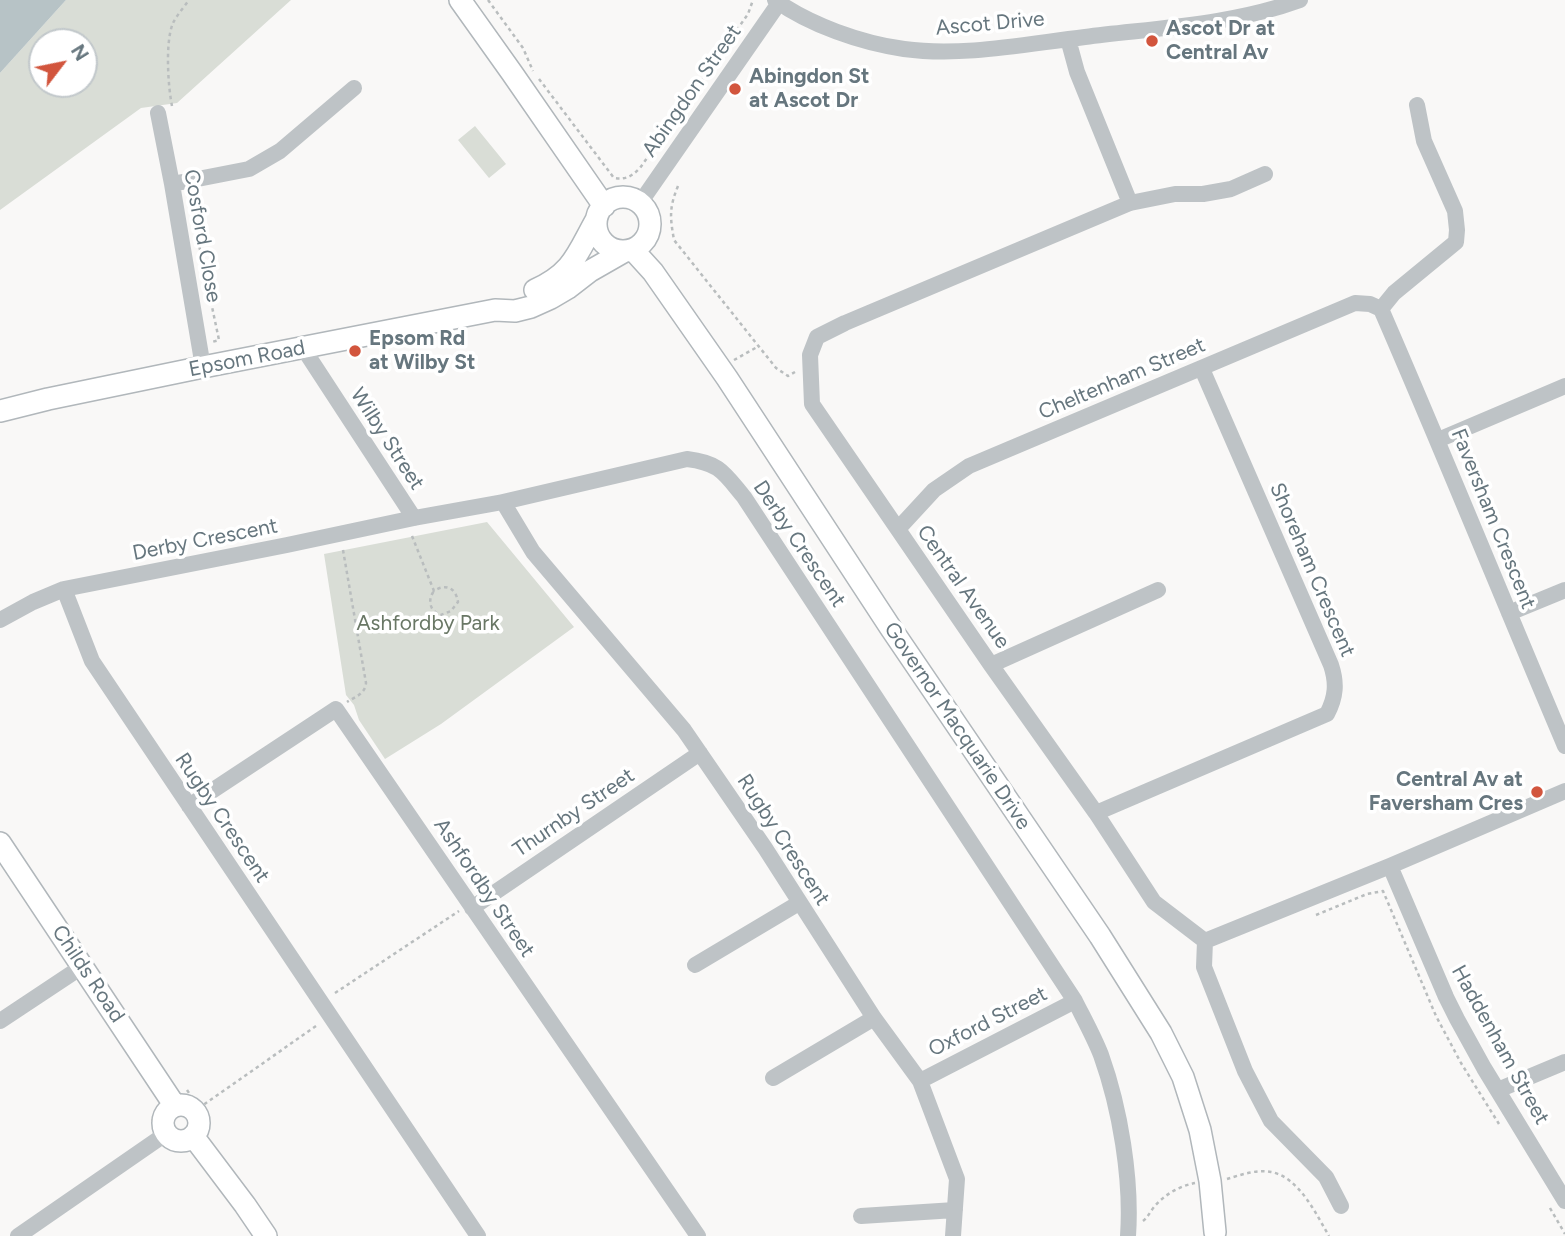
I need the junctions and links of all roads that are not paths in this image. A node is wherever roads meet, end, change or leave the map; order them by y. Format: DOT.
graph roads {
  1 [pos="460,0"];
  2 [pos="1300,0"];
  3 [pos="777,2"];
  4 [pos="1068,39"];
  5 [pos="354,88"];
  6 [pos="1417,105"];
  7 [pos="158,113"];
  8 [pos="1265,174"];
  9 [pos="172,184"];
  10 [pos="639,203"];
  11 [pos="1130,203"];
  12 [pos="600,213"];
  13 [pos="629,251"];
  14 [pos="1381,309"];
  15 [pos="495,310"];
  16 [pos="303,348"];
  17 [pos="203,367"];
  18 [pos="1202,369"];
  19 [pos="1565,386"];
  20 [pos="0,411"];
  21 [pos="1438,440"];
  22 [pos="503,502"];
  23 [pos="414,517"];
  24 [pos="898,529"];
  25 [pos="64,589"];
  26 [pos="1158,590"];
  27 [pos="1565,590"];
  28 [pos="1509,613"];
  29 [pos="0,620"];
  30 [pos="991,665"];
  31 [pos="1565,746"];
  32 [pos="700,753"];
  33 [pos="1565,791"];
  34 [pos="189,806"];
  35 [pos="1096,813"];
  36 [pos="0,843"];
  37 [pos="1390,866"];
  38 [pos="799,903"];
  39 [pos="472,908"];
  40 [pos="1205,941"];
  41 [pos="695,965"];
  42 [pos="83,966"];
  43 [pos="1075,1001"];
  44 [pos="874,1018"];
  45 [pos="0,1021"];
  46 [pos="1565,1062"];
  47 [pos="773,1078"];
  48 [pos="920,1081"];
  49 [pos="1498,1090"];
  50 [pos="174,1102"];
  51 [pos="160,1127"];
  52 [pos="193,1136"];
  53 [pos="1565,1201"];
  54 [pos="1341,1206"];
  55 [pos="955,1210"];
  56 [pos="861,1216"];
  57 [pos="27,1234"];
  58 [pos="1214,1235"];
  59 [pos="266,1236"];
  60 [pos="478,1236"];
  61 [pos="698,1236"];
  62 [pos="953,1236"];
  63 [pos="1128,1236"];
  1 -- 12 [label="main road"];
  2 -- 4 [label="street, Ascot Drive"];
  3 -- 4 [label="street, Ascot Drive"];
  3 -- 10 [label="street, Abingdon Street"];
  4 -- 11 [label="street"];
  5 -- 9 [label="street"];
  6 -- 14 [label="street"];
  7 -- 9 [label="street, Cosford Close"];
  8 -- 11 [label="street, Central Avenue"];
  9 -- 17 [label="street, Cosford Close"];
  10 -- 12 [label="main road"];
  10 -- 13 [label="main road"];
  11 -- 24 [label="street, Central Avenue"];
  12 -- 13 [label="main road"];
  12 -- 15 [label="main road, Epsom Road"];
  13 -- 15 [label="main road, Epsom Road"];
  13 -- 58 [label="main road, Governor Macquarie Drive"];
  14 -- 18 [label="street, Cheltenham Street"];
  14 -- 21 [label="street, Faversham Crescent"];
  15 -- 16 [label="main road, Epsom Road"];
  16 -- 17 [label="main road, Epsom Road"];
  16 -- 23 [label="street, Wilby Street"];
  17 -- 20 [label="main road, Epsom Road"];
  18 -- 24 [label="street, Cheltenham Street"];
  18 -- 35 [label="street, Shoreham Crescent"];
  19 -- 21 [label="street"];
  21 -- 28 [label="street, Faversham Crescent"];
  22 -- 23 [label="street, Derby Crescent"];
  22 -- 32 [label="street, Rugby Crescent"];
  22 -- 43 [label="street, Derby Crescent"];
  23 -- 25 [label="street, Derby Crescent"];
  24 -- 30 [label="street, Central Avenue"];
  25 -- 29 [label="street, Derby Crescent"];
  25 -- 34 [label="street, Rugby Crescent"];
  26 -- 30 [label="street"];
  27 -- 28 [label="street"];
  28 -- 31 [label="street, Faversham Crescent"];
  30 -- 35 [label="street, Central Avenue"];
  32 -- 38 [label="street, Rugby Crescent"];
  32 -- 39 [label="street, Thurnby Street"];
  33 -- 37 [label="street"];
  34 -- 39 [label="street, Ashfordby Street"];
  34 -- 60 [label="street, Rugby Crescent"];
  35 -- 40 [label="street, Central Avenue"];
  36 -- 42 [label="main road, Childs Road"];
  37 -- 40 [label="street"];
  37 -- 49 [label="street, Haddenham Street"];
  38 -- 41 [label="street"];
  38 -- 44 [label="street, Rugby Crescent"];
  39 -- 61 [label="street, Ashfordby Street"];
  40 -- 54 [label="street"];
  42 -- 45 [label="street"];
  42 -- 50 [label="main road, Childs Road"];
  43 -- 48 [label="street, Oxford Street"];
  43 -- 63 [label="street, Derby Crescent"];
  44 -- 47 [label="street"];
  44 -- 48 [label="street, Rugby Crescent"];
  46 -- 49 [label="street"];
  48 -- 55 [label="street, Rugby Crescent"];
  49 -- 53 [label="street, Haddenham Street"];
  50 -- 51 [label="main road"];
  50 -- 52 [label="main road"];
  51 -- 52 [label="main road"];
  51 -- 57 [label="street"];
  52 -- 59 [label="main road"];
  55 -- 56 [label="street"];
  55 -- 62 [label="street, Rugby Crescent"];
}
